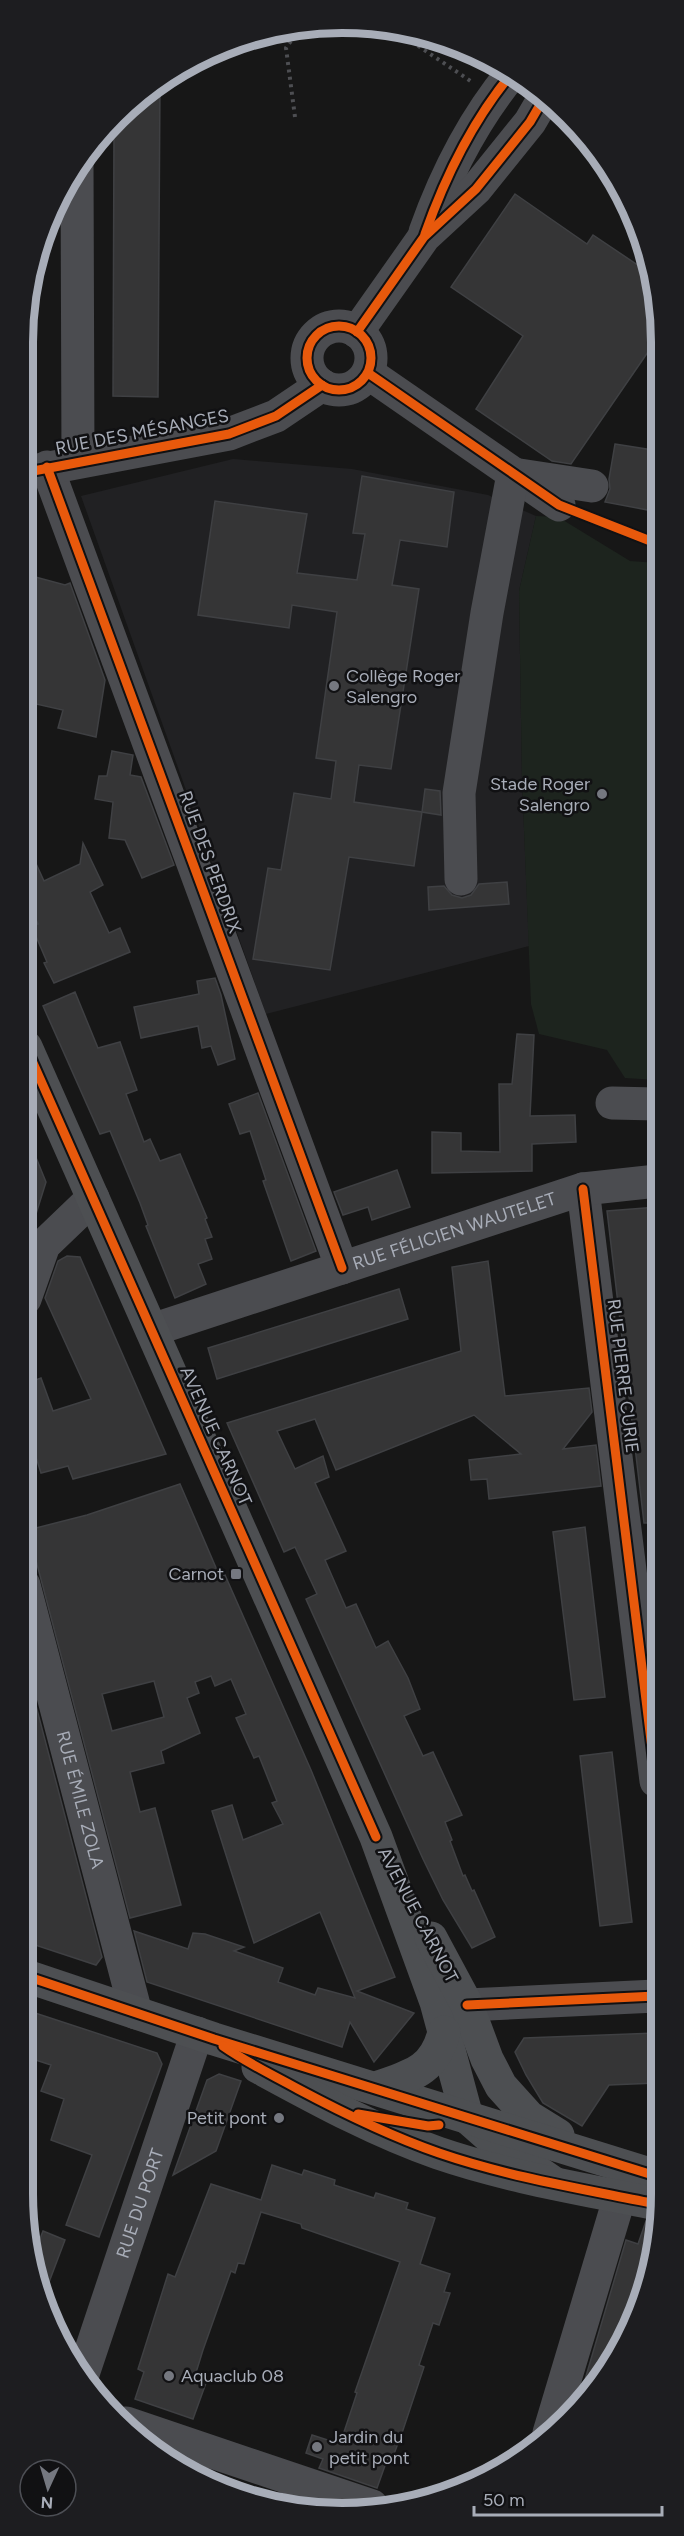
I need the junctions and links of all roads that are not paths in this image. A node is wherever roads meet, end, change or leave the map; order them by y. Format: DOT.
graph roads {
  1 [pos="502,85"];
  2 [pos="540,105"];
  3 [pos="75,185"];
  4 [pos="424,237"];
  5 [pos="357,332"];
  6 [pos="368,373"];
  7 [pos="322,385"];
  8 [pos="51,467"];
  9 [pos="513,474"];
  10 [pos="592,486"];
  11 [pos="558,505"];
  12 [pos="461,879"];
  13 [pos="33,1063"];
  14 [pos="612,1103"];
  15 [pos="651,1104"];
  16 [pos="651,1182"];
  17 [pos="583,1189"];
  18 [pos="93,1198"];
  19 [pos="342,1268"];
  20 [pos="33,1276"];
  21 [pos="152,1330"];
  22 [pos="33,1619"];
  23 [pos="651,1740"];
  24 [pos="376,1837"];
  25 [pos="33,1978"];
  26 [pos="651,1996"];
  27 [pos="467,2005"];
  28 [pos="136,2013"];
  29 [pos="444,2032"];
  30 [pos="205,2036"];
  31 [pos="487,2059"];
  32 [pos="376,2088"];
  33 [pos="340,2111"];
  34 [pos="467,2117"];
  35 [pos="584,2152"];
  36 [pos="651,2174"];
  37 [pos="554,2183"];
  38 [pos="620,2196"];
  39 [pos="651,2203"];
  40 [pos="86,2367"];
  41 [pos="553,2419"];
  42 [pos="140,2428"];
  43 [pos="360,2502"];
  1 -- 4 [label="street"];
  2 -- 4 [label="street"];
  3 -- 8 [label="street"];
  4 -- 5 [label="street"];
  5 -- 6 [label="street"];
  5 -- 7 [label="street"];
  6 -- 7 [label="street"];
  6 -- 9 [label="street"];
  7 -- 8 [label="street, RUE DES MÉSANGES"];
  8 -- 19 [label="street, RUE DES PERDRIX"];
  9 -- 10 [label="street"];
  9 -- 11 [label="street"];
  9 -- 12 [label="street"];
  13 -- 18 [label="main road, AVENUE CARNOT"];
  14 -- 15 [label="street"];
  16 -- 17 [label="street, RUE FÉLICIEN WAUTELET"];
  17 -- 19 [label="street, RUE FÉLICIEN WAUTELET"];
  17 -- 23 [label="street, RUE PIERRE CURIE"];
  18 -- 20 [label="street"];
  18 -- 21 [label="main road, AVENUE CARNOT"];
  19 -- 21 [label="street, RUE FÉLICIEN WAUTELET"];
  21 -- 24 [label="main road, AVENUE CARNOT"];
  22 -- 28 [label="street, RUE ÉMILE ZOLA"];
  24 -- 27 [label="main road, AVENUE CARNOT"];
  24 -- 29 [label="main road, AVENUE CARNOT"];
  25 -- 28 [label="main road"];
  26 -- 27 [label="street"];
  27 -- 31 [label="main road, AVENUE CARNOT"];
  28 -- 30 [label="main road"];
  29 -- 32 [label="main road"];
  29 -- 34 [label="main road, AVENUE CARNOT"];
  30 -- 32 [label="main road"];
  30 -- 33 [label="main road"];
  30 -- 40 [label="street, RUE DU PORT"];
  31 -- 34 [label="main road, AVENUE CARNOT"];
  31 -- 35 [label="main road, AVENUE CARNOT"];
  32 -- 34 [label="main road"];
  33 -- 34 [label="main road"];
  33 -- 37 [label="main road"];
  34 -- 35 [label="main road"];
  34 -- 37 [label="main road"];
  35 -- 36 [label="main road"];
  37 -- 38 [label="main road"];
  38 -- 39 [label="main road"];
  38 -- 41 [label="street"];
  42 -- 43 [label="street"];
}
